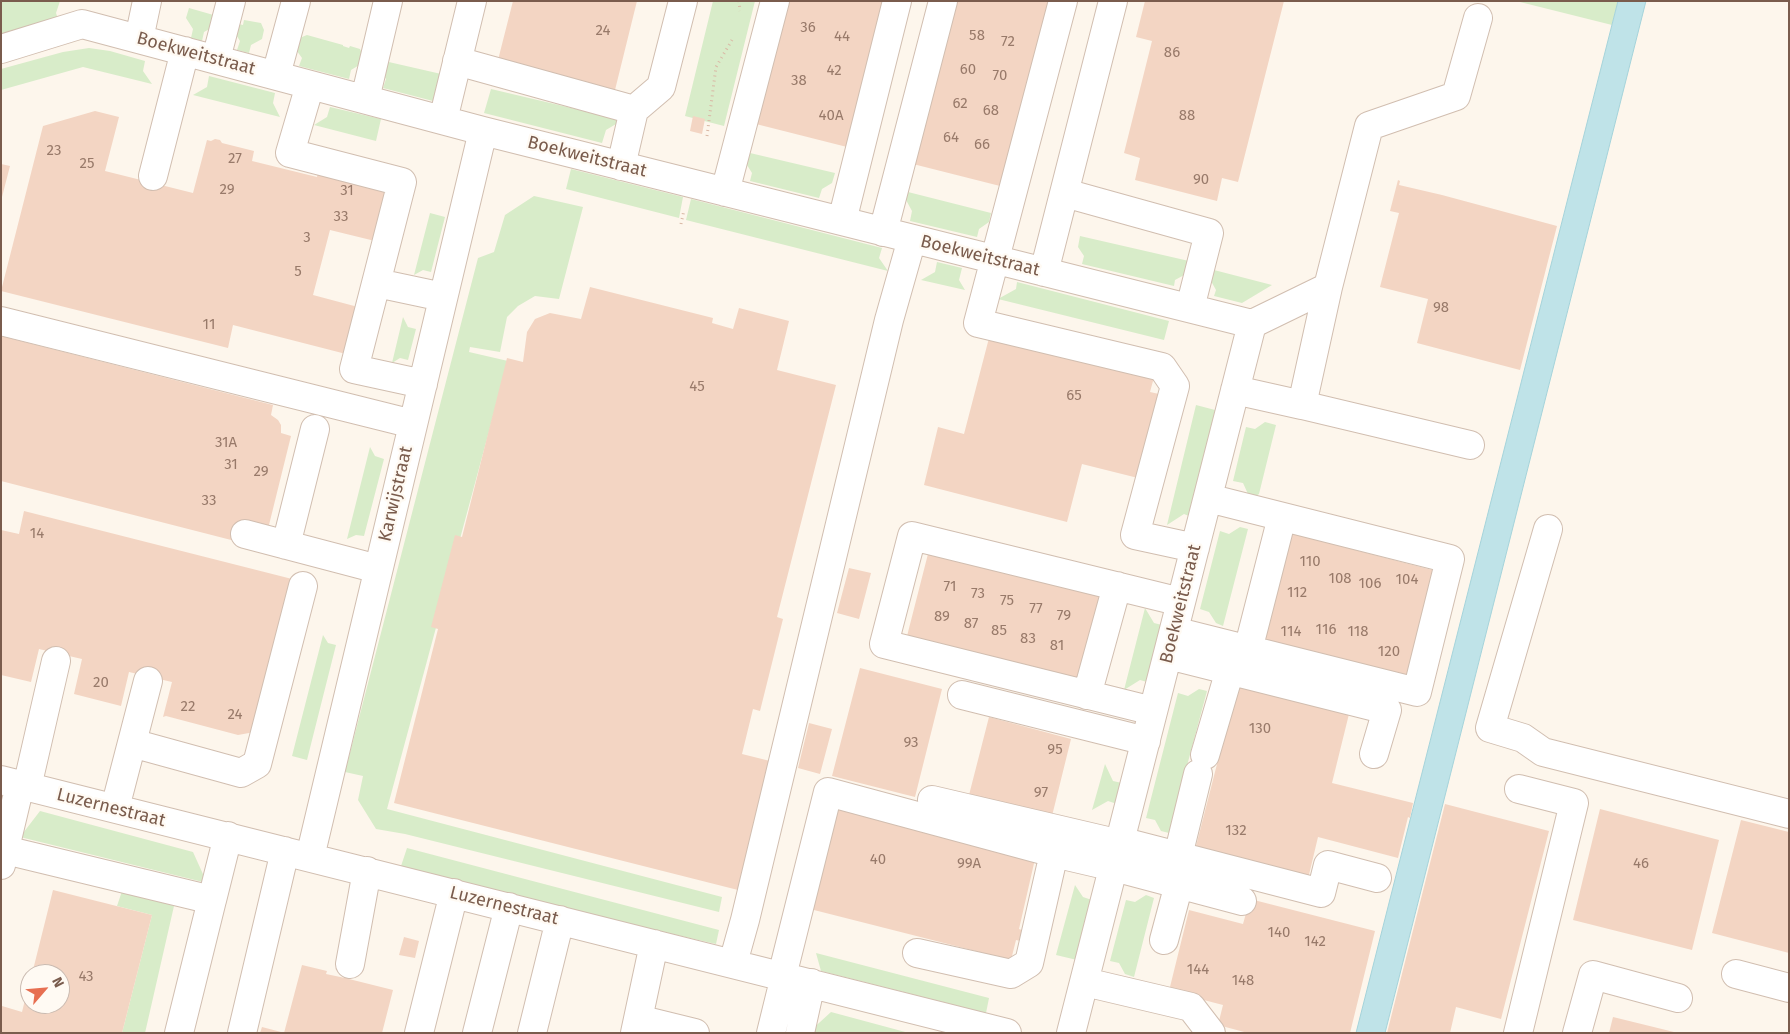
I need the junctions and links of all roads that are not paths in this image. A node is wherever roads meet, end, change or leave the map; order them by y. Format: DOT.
graph roads {
  1 [pos="147,1"];
  2 [pos="231,1"];
  3 [pos="296,1"];
  4 [pos="388,1"];
  5 [pos="472,1"];
  6 [pos="683,1"];
  7 [pos="775,1"];
  8 [pos="897,1"];
  9 [pos="943,1"];
  10 [pos="1063,1"];
  11 [pos="1113,1"];
  12 [pos="78,13"];
  13 [pos="1478,18"];
  14 [pos="139,39"];
  15 [pos="1,49"];
  16 [pos="185,51"];
  17 [pos="216,59"];
  18 [pos="457,61"];
  19 [pos="276,75"];
  20 [pos="310,84"];
  21 [pos="364,99"];
  22 [pos="634,110"];
  23 [pos="443,120"];
  24 [pos="483,131"];
  25 [pos="621,166"];
  26 [pos="152,176"];
  27 [pos="712,189"];
  28 [pos="1065,193"];
  29 [pos="842,221"];
  30 [pos="883,232"];
  31 [pos="912,239"];
  32 [pos="994,260"];
  33 [pos="1044,272"];
  34 [pos="377,283"];
  35 [pos="1328,287"];
  36 [pos="443,297"];
  37 [pos="1190,308"];
  38 [pos="1,321"];
  39 [pos="1252,324"];
  40 [pos="423,384"];
  41 [pos="1235,390"];
  42 [pos="1302,405"];
  43 [pos="413,424"];
  44 [pos="315,429"];
  45 [pos="1470,445"];
  46 [pos="1208,498"];
  47 [pos="1282,517"];
  48 [pos="1548,529"];
  49 [pos="245,534"];
  50 [pos="286,545"];
  51 [pos="1195,548"];
  52 [pos="378,569"];
  53 [pos="304,586"];
  54 [pos="1117,586"];
  55 [pos="1181,602"];
  56 [pos="1171,643"];
  57 [pos="1248,650"];
  58 [pos="56,661"];
  59 [pos="1230,670"];
  60 [pos="148,681"];
  61 [pos="962,695"];
  62 [pos="1086,695"];
  63 [pos="1154,711"];
  64 [pos="1146,741"];
  65 [pos="132,743"];
  66 [pos="1374,754"];
  67 [pos="16,784"];
  68 [pos="1519,789"];
  69 [pos="932,800"];
  70 [pos="115,808"];
  71 [pos="1789,814"];
  72 [pos="228,836"];
  73 [pos="1118,850"];
  74 [pos="1054,853"];
  75 [pos="297,854"];
  76 [pos="1178,856"];
  77 [pos="3,858"];
  78 [pos="367,871"];
  79 [pos="1378,878"];
  80 [pos="1179,884"];
  81 [pos="454,893"];
  82 [pos="212,900"];
  83 [pos="1242,901"];
  84 [pos="509,907"];
  85 [pos="560,920"];
  86 [pos="1164,940"];
  87 [pos="654,944"];
  88 [pos="917,953"];
  89 [pos="733,963"];
  90 [pos="350,964"];
  91 [pos="1736,974"];
  92 [pos="784,976"];
  93 [pos="1085,982"];
  94 [pos="811,983"];
  95 [pos="1789,988"];
  96 [pos="1678,998"];
  97 [pos="636,1026"];
  98 [pos="180,1033"];
  99 [pos="242,1033"];
  100 [pos="419,1033"];
  101 [pos="477,1033"];
  102 [pos="532,1033"];
  103 [pos="695,1033"];
  104 [pos="771,1033"];
  105 [pos="800,1033"];
  106 [pos="1007,1033"];
  107 [pos="1071,1033"];
  108 [pos="1211,1033"];
  109 [pos="1518,1033"];
  110 [pos="1577,1033"];
  1 -- 14 [label="street"];
  2 -- 17 [label="street"];
  3 -- 19 [label="street"];
  4 -- 21 [label="street"];
  5 -- 18 [label="street"];
  6 -- 22 [label="street"];
  7 -- 27 [label="street"];
  8 -- 29 [label="street"];
  9 -- 30 [label="street"];
  10 -- 32 [label="street"];
  11 -- 28 [label="street"];
  12 -- 14 [label="street, Boekweitstraat"];
  12 -- 15 [label="street, Boekweitstraat"];
  13 -- 35 [label="street"];
  14 -- 16 [label="street, Boekweitstraat"];
  16 -- 17 [label="street, Boekweitstraat"];
  16 -- 26 [label="street"];
  17 -- 19 [label="street, Boekweitstraat"];
  18 -- 22 [label="street"];
  18 -- 23 [label="street"];
  19 -- 20 [label="street, Boekweitstraat"];
  20 -- 21 [label="street, Boekweitstraat"];
  20 -- 34 [label="street"];
  21 -- 23 [label="street, Boekweitstraat"];
  22 -- 25 [label="street"];
  23 -- 24 [label="street, Boekweitstraat"];
  24 -- 25 [label="street, Boekweitstraat"];
  24 -- 36 [label="street, Karwijstraat"];
  25 -- 27 [label="street, Boekweitstraat"];
  27 -- 29 [label="street, Boekweitstraat"];
  28 -- 33 [label="street"];
  28 -- 37 [label="street"];
  29 -- 30 [label="street, Boekweitstraat"];
  30 -- 31 [label="street, Boekweitstraat"];
  31 -- 32 [label="street, Boekweitstraat"];
  31 -- 89 [label="street"];
  32 -- 33 [label="street, Boekweitstraat"];
  32 -- 51 [label="street"];
  33 -- 37 [label="street, Boekweitstraat"];
  34 -- 36 [label="street"];
  34 -- 40 [label="street"];
  35 -- 39 [label="street"];
  35 -- 42 [label="street"];
  36 -- 40 [label="street, Karwijstraat"];
  37 -- 39 [label="street, Boekweitstraat"];
  38 -- 43 [label="street"];
  39 -- 41 [label="street, Boekweitstraat"];
  40 -- 43 [label="street, Karwijstraat"];
  41 -- 42 [label="street"];
  41 -- 46 [label="street, Boekweitstraat"];
  42 -- 45 [label="street"];
  43 -- 52 [label="street, Karwijstraat"];
  44 -- 50 [label="street"];
  46 -- 47 [label="street"];
  46 -- 51 [label="street, Boekweitstraat"];
  47 -- 57 [label="street"];
  47 -- 57 [label="street"];
  48 -- 71 [label="street"];
  49 -- 50 [label="street"];
  50 -- 52 [label="street"];
  51 -- 55 [label="street, Boekweitstraat"];
  52 -- 75 [label="street, Karwijstraat"];
  53 -- 65 [label="street"];
  54 -- 55 [label="street"];
  54 -- 62 [label="street"];
  54 -- 62 [label="street"];
  55 -- 56 [label="street, Boekweitstraat"];
  56 -- 57 [label="street"];
  56 -- 59 [label="street"];
  56 -- 63 [label="street, Boekweitstraat"];
  58 -- 67 [label="street"];
  59 -- 66 [label="street"];
  59 -- 76 [label="street"];
  60 -- 65 [label="street"];
  61 -- 64 [label="street"];
  62 -- 63 [label="street"];
  63 -- 64 [label="street, Boekweitstraat"];
  64 -- 73 [label="street, Boekweitstraat"];
  65 -- 70 [label="street"];
  67 -- 70 [label="street, Luzernestraat"];
  67 -- 77 [label="street"];
  68 -- 109 [label="street"];
  69 -- 73 [label="street"];
  70 -- 72 [label="street, Luzernestraat"];
  72 -- 75 [label="street, Luzernestraat"];
  72 -- 82 [label="street"];
  73 -- 74 [label="street"];
  73 -- 76 [label="street"];
  73 -- 80 [label="street"];
  73 -- 93 [label="street, Boekweitstraat"];
  74 -- 88 [label="street"];
  74 -- 92 [label="street"];
  75 -- 78 [label="street, Luzernestraat"];
  75 -- 99 [label="street, Karwijstraat"];
  76 -- 79 [label="street"];
  77 -- 82 [label="street"];
  78 -- 81 [label="street, Luzernestraat"];
  78 -- 90 [label="street"];
  80 -- 83 [label="street"];
  80 -- 86 [label="street"];
  81 -- 84 [label="street, Luzernestraat"];
  81 -- 100 [label="street"];
  82 -- 98 [label="street"];
  84 -- 85 [label="street, Luzernestraat"];
  84 -- 101 [label="street"];
  85 -- 87 [label="street, Luzernestraat"];
  85 -- 102 [label="street"];
  87 -- 89 [label="street, Luzernestraat"];
  87 -- 97 [label="street"];
  89 -- 92 [label="street, Luzernestraat"];
  91 -- 95 [label="street"];
  92 -- 94 [label="street, Luzernestraat"];
  92 -- 104 [label="street"];
  93 -- 107 [label="street, Boekweitstraat"];
  93 -- 108 [label="street"];
  94 -- 105 [label="street"];
  94 -- 106 [label="street, Luzernestraat"];
  96 -- 110 [label="street"];
  97 -- 103 [label="street"];
}
